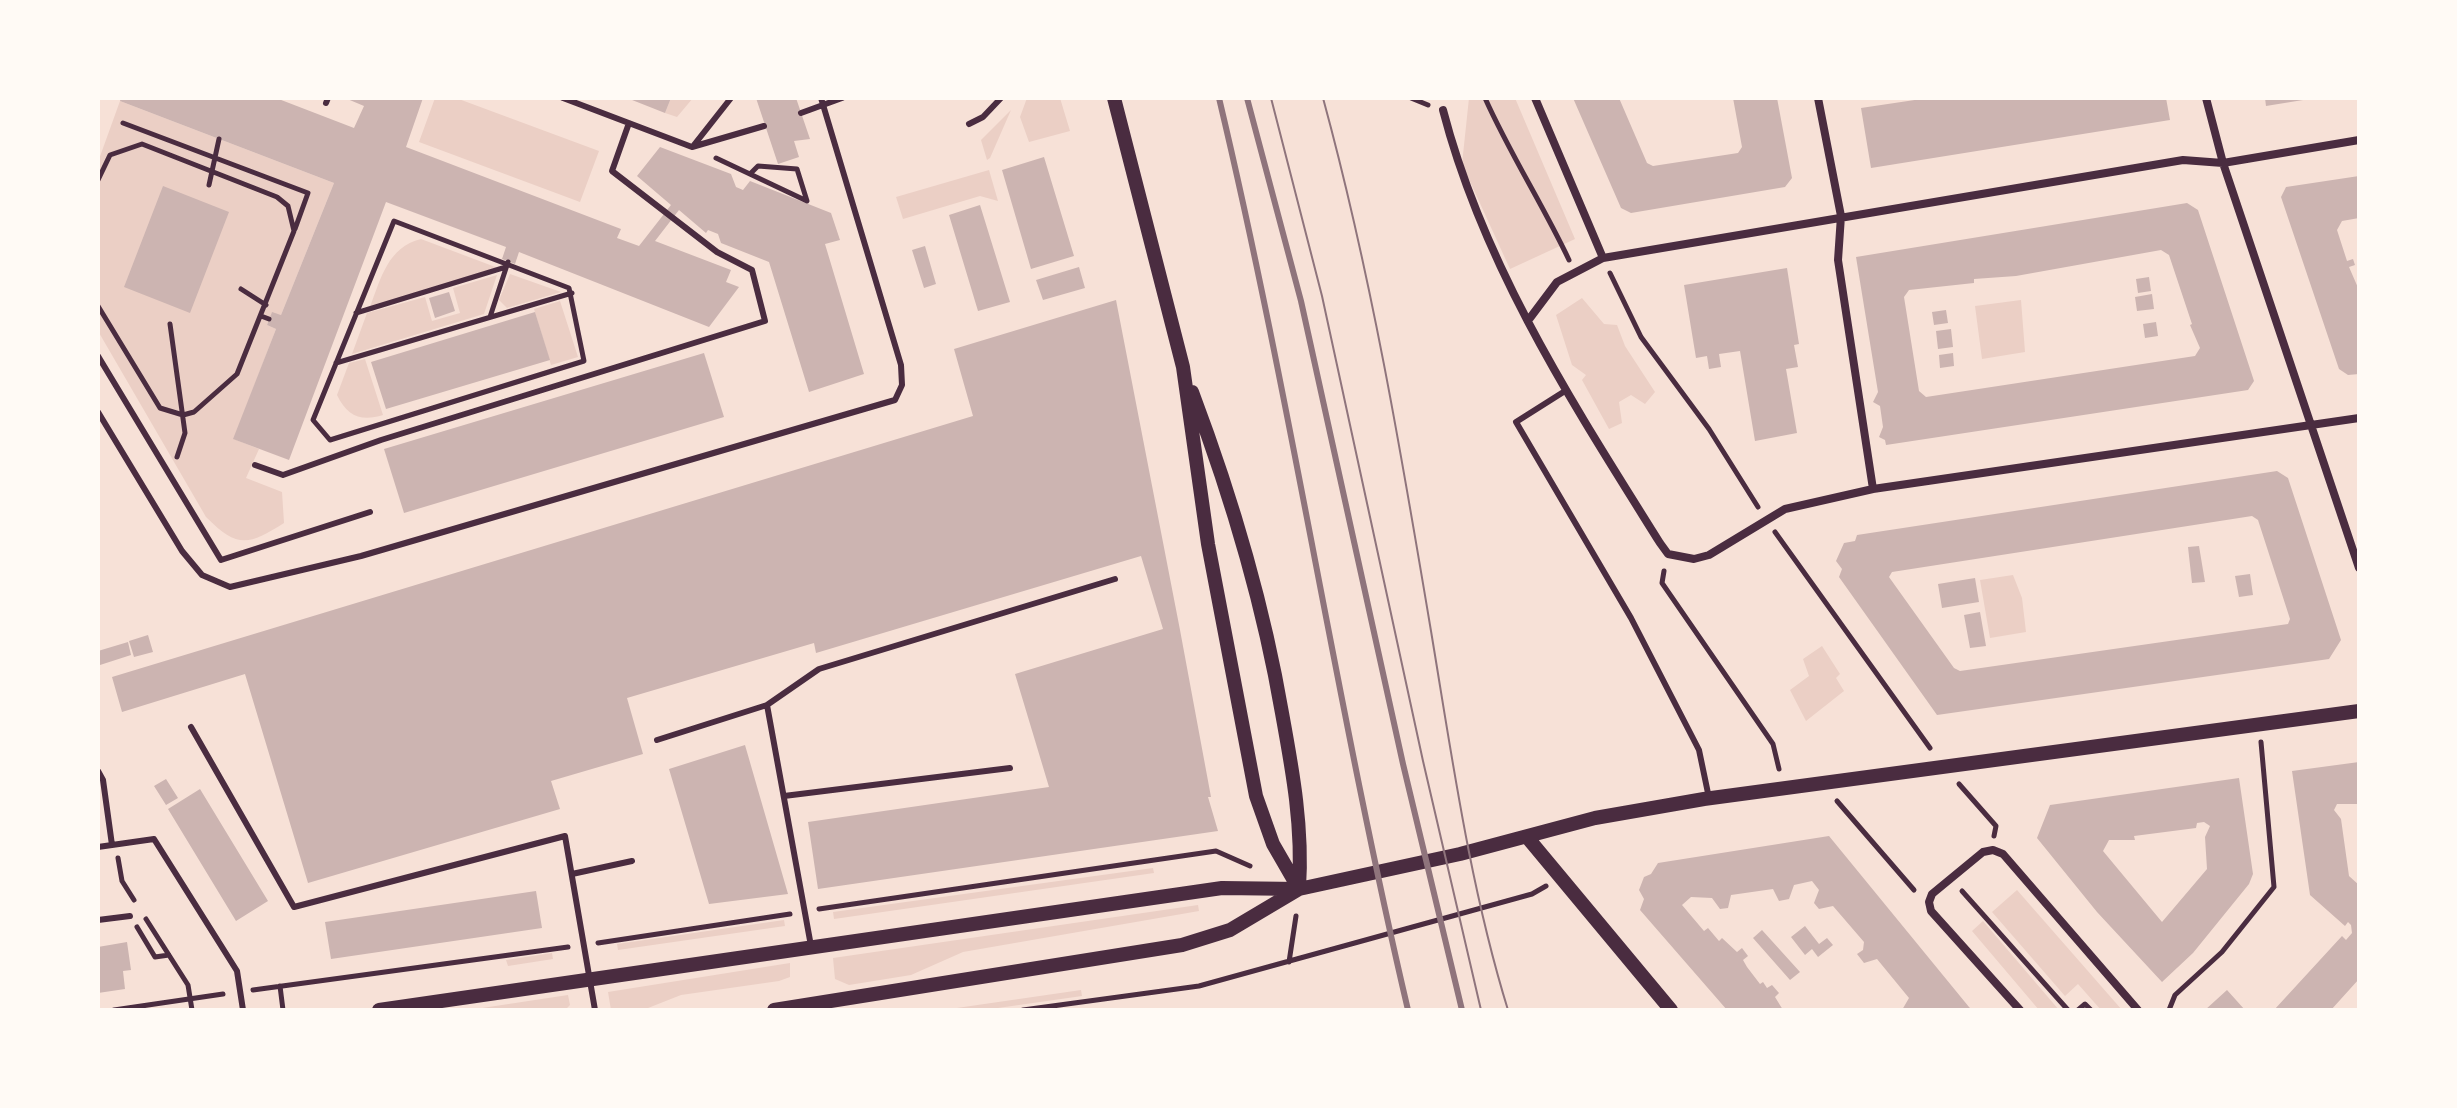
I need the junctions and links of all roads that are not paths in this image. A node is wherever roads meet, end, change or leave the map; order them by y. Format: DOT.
graph roads {
  1 [pos="563,98"];
  2 [pos="731,98"];
  3 [pos="842,98"];
  4 [pos="1001,98"];
  5 [pos="1114,98"];
  6 [pos="1535,98"];
  7 [pos="1818,98"];
  8 [pos="2206,98"];
  9 [pos="822,101"];
  10 [pos="1443,110"];
  11 [pos="801,113"];
  12 [pos="629,123"];
  13 [pos="969,124"];
  14 [pos="764,126"];
  15 [pos="2359,140"];
  16 [pos="692,147"];
  17 [pos="2223,163"];
  18 [pos="1841,216"];
  19 [pos="1603,258"];
  20 [pos="1530,318"];
  21 [pos="98,356"];
  22 [pos="1183,367"];
  23 [pos="1565,391"];
  24 [pos="98,412"];
  25 [pos="2359,418"];
  26 [pos="2312,425"];
  27 [pos="255,465"];
  28 [pos="1873,489"];
  29 [pos="370,512"];
  30 [pos="2359,568"];
  31 [pos="1115,579"];
  32 [pos="767,705"];
  33 [pos="2359,711"];
  34 [pos="191,727"];
  35 [pos="657,740"];
  36 [pos="1010,768"];
  37 [pos="98,771"];
  38 [pos="784,796"];
  39 [pos="1709,799"];
  40 [pos="1522,838"];
  41 [pos="114,845"];
  42 [pos="98,847"];
  43 [pos="632,861"];
  44 [pos="572,874"];
  45 [pos="1299,889"];
  46 [pos="130,916"];
  47 [pos="98,920"];
  48 [pos="811,949"];
  49 [pos="591,980"];
  50 [pos="243,1010"];
  51 [pos="379,1010"];
  52 [pos="595,1010"];
  53 [pos="774,1010"];
  54 [pos="1671,1010"];
  55 [pos="2020,1010"];
  56 [pos="2138,1010"];
  1 -- 12 [label="lane"];
  2 -- 16 [label="lane"];
  3 -- 9 [label="lane"];
  4 -- 13 [label="lane"];
  5 -- 22 [label="street"];
  6 -- 19 [label="street"];
  7 -- 18 [label="street"];
  8 -- 17 [label="street"];
  9 -- 11 [label="lane"];
  9 -- 24 [label="lane"];
  10 -- 20 [label="street"];
  12 -- 16 [label="lane"];
  12 -- 27 [label="lane"];
  14 -- 16 [label="lane"];
  15 -- 17 [label="street"];
  17 -- 18 [label="street"];
  17 -- 26 [label="street"];
  18 -- 19 [label="street"];
  18 -- 28 [label="street"];
  19 -- 20 [label="street"];
  20 -- 23 [label="street"];
  21 -- 29 [label="lane"];
  22 -- 45 [label="street"];
  22 -- 45 [label="street"];
  23 -- 28 [label="street"];
  23 -- 39 [label="lane"];
  25 -- 26 [label="street"];
  26 -- 28 [label="street"];
  26 -- 30 [label="street"];
  31 -- 32 [label="lane"];
  32 -- 35 [label="lane"];
  32 -- 38 [label="lane"];
  33 -- 39 [label="street"];
  34 -- 44 [label="lane"];
  36 -- 38 [label="lane"];
  37 -- 41 [label="lane"];
  38 -- 48 [label="lane"];
  39 -- 40 [label="street"];
  40 -- 45 [label="street"];
  40 -- 54 [label="street"];
  41 -- 42 [label="lane"];
  41 -- 50 [label="lane"];
  43 -- 44 [label="lane"];
  44 -- 49 [label="lane"];
  45 -- 48 [label="street"];
  45 -- 53 [label="street"];
  46 -- 47 [label="lane"];
  48 -- 49 [label="street"];
  49 -- 51 [label="street"];
  49 -- 52 [label="lane"];
  55 -- 56 [label="street"];
}
